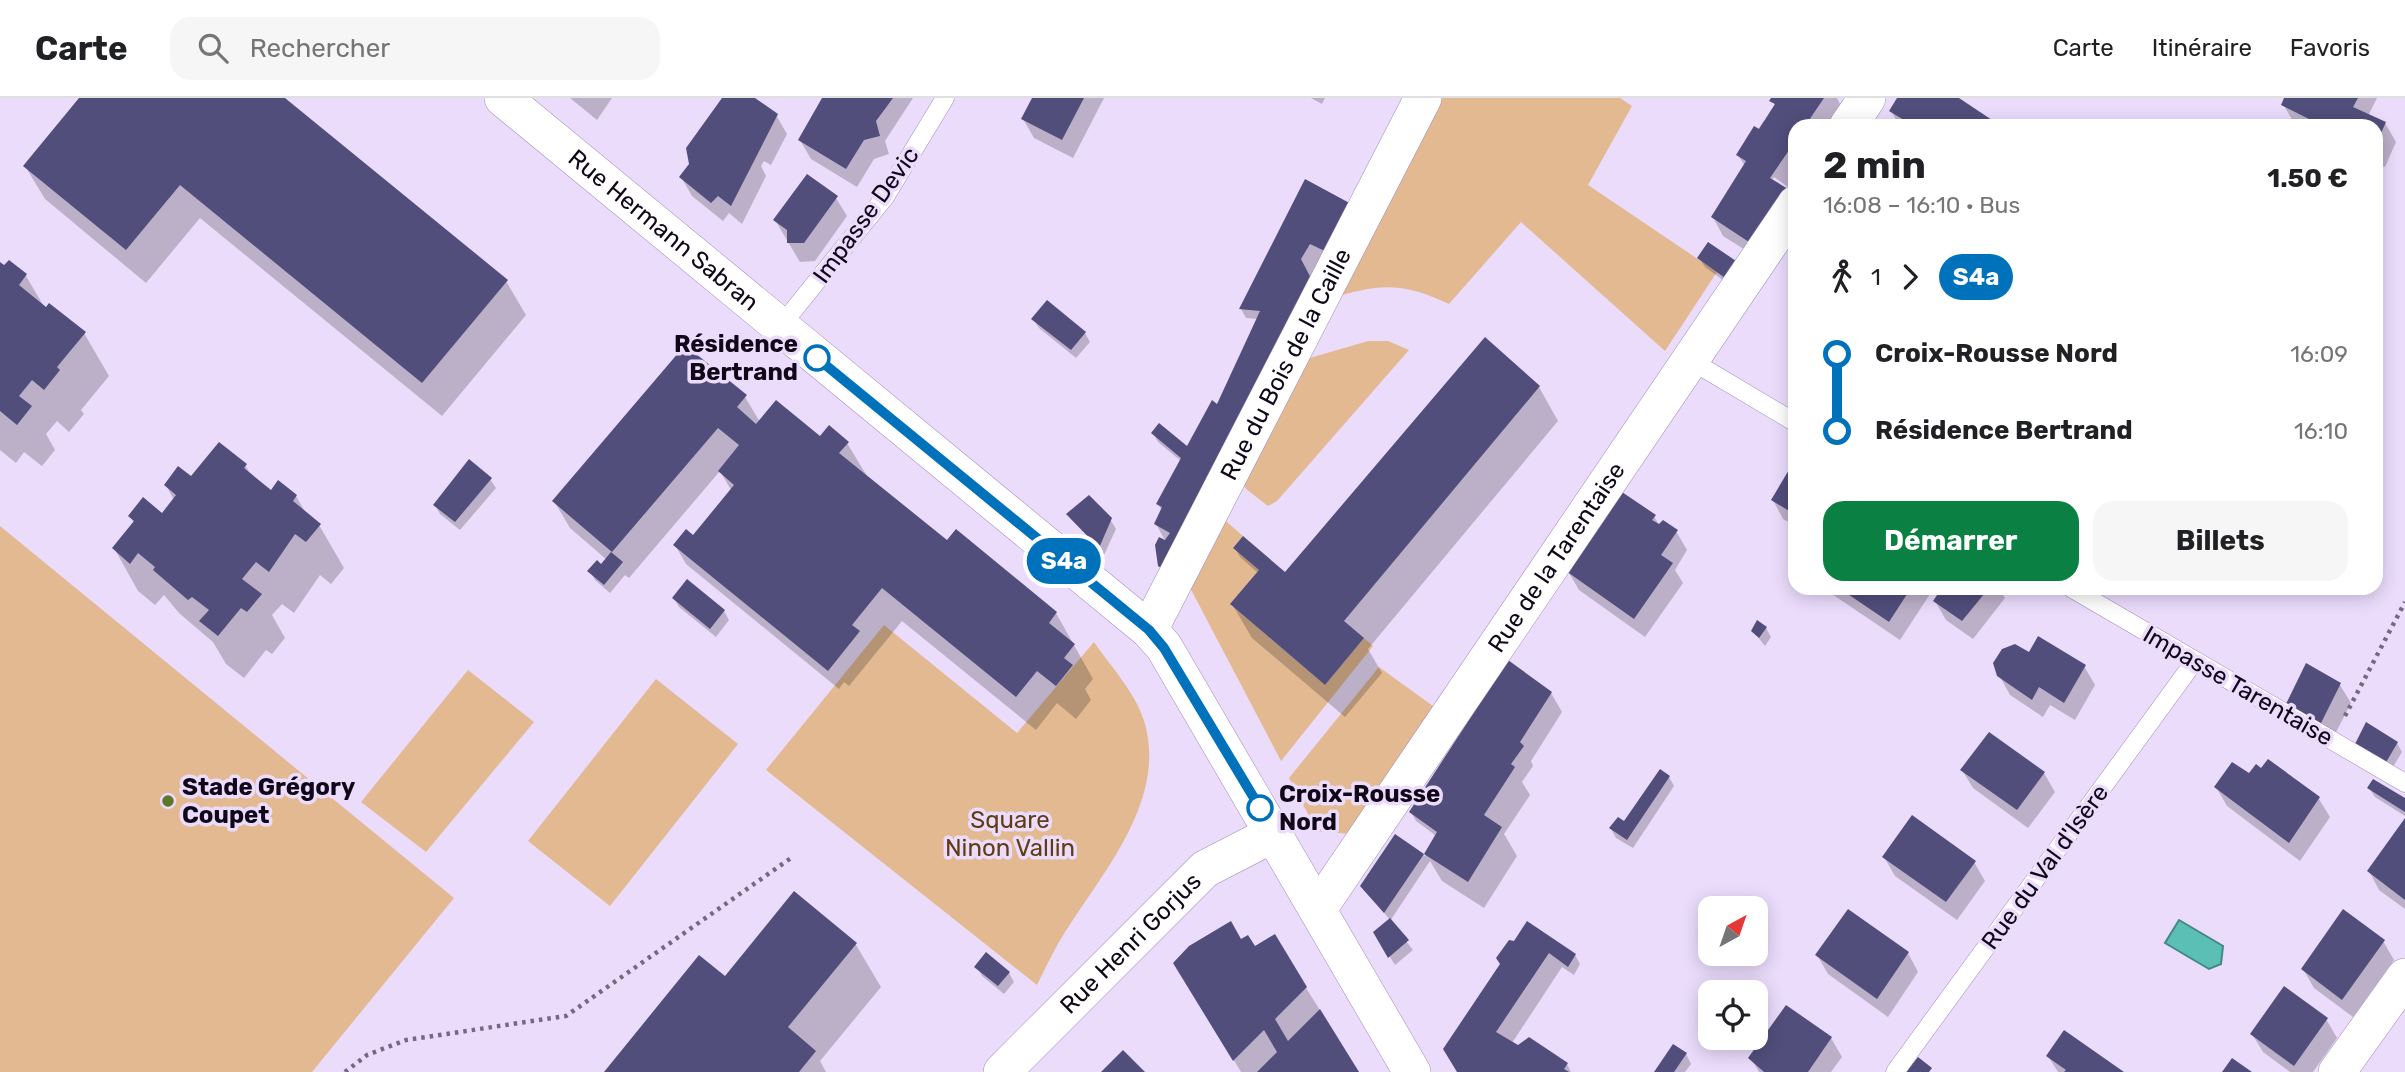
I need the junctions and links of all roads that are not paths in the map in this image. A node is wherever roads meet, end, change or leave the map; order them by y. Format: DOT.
graph roads {
  1 [pos="503,98"];
  2 [pos="946,98"];
  3 [pos="1423,98"];
  4 [pos="1867,98"];
  5 [pos="1853,119"];
  6 [pos="1788,216"];
  7 [pos="779,328"];
  8 [pos="1690,360"];
  9 [pos="1788,418"];
  10 [pos="2083,595"];
  11 [pos="1149,630"];
  12 [pos="2194,662"];
  13 [pos="2405,783"];
  14 [pos="1275,833"];
  15 [pos="1318,909"];
  16 [pos="2405,977"];
  17 [pos="1002,1072"];
  18 [pos="1412,1072"];
  19 [pos="1895,1072"];
  20 [pos="2337,1072"];
  1 -- 7 [label="street, Rue Hermann Sabran"];
  2 -- 7 [label="lane, Impasse Devic"];
  3 -- 11 [label="street, Rue du Bois de la Caille"];
  4 -- 5 [label="street"];
  6 -- 8 [label="street, Rue de la Tarentaise"];
  7 -- 11 [label="street, Rue Hermann Sabran"];
  8 -- 9 [label="lane"];
  8 -- 15 [label="street, Rue de la Tarentaise"];
  10 -- 12 [label="lane, Impasse Tarentaise"];
  11 -- 14 [label="street, Rue Hermann Sabran"];
  12 -- 13 [label="lane, Impasse Tarentaise"];
  12 -- 19 [label="lane, Rue du Val d'Isère"];
  14 -- 15 [label="street, Rue Hermann Sabran"];
  14 -- 17 [label="street, Rue Henri Gorjus"];
  15 -- 18 [label="street, Rue Hermann Sabran"];
  16 -- 20 [label="street"];
}
